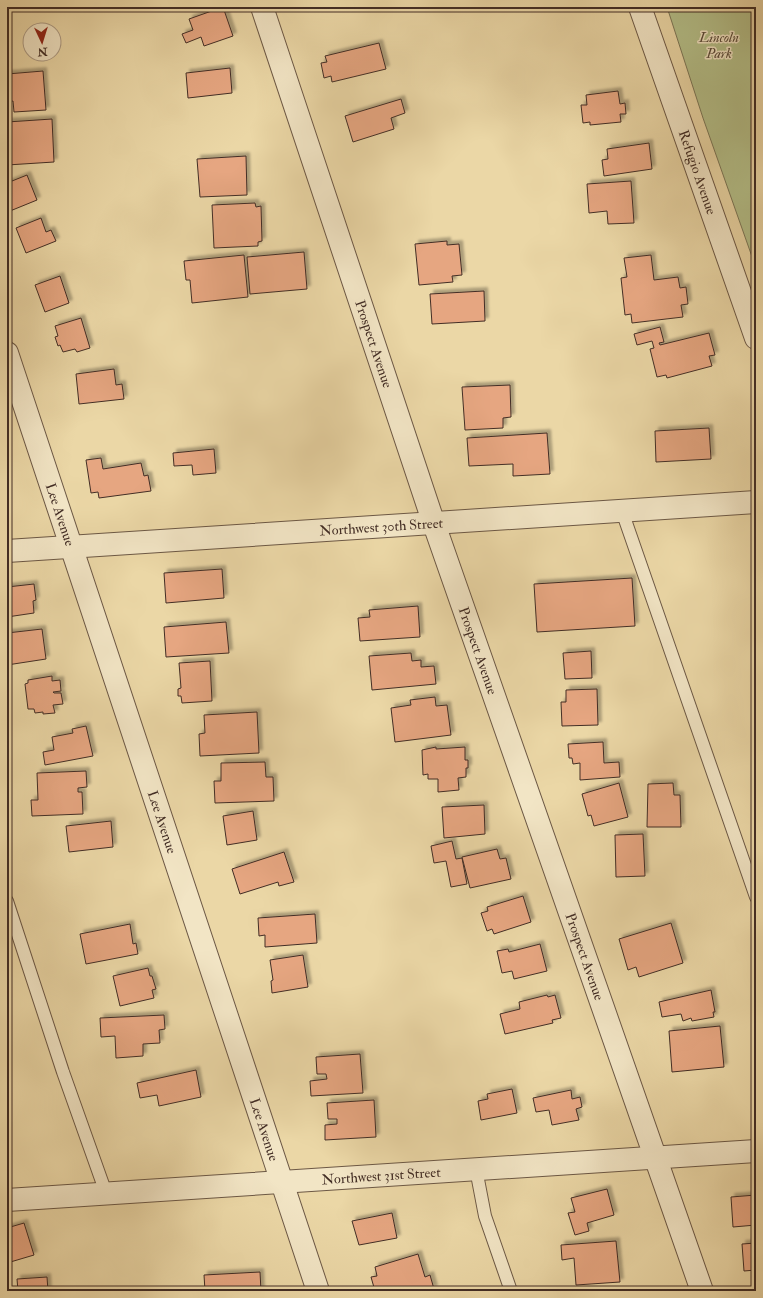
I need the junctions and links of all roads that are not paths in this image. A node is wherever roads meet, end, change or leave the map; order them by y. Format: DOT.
graph roads {
  1 [pos="262,7"];
  2 [pos="640,7"];
  3 [pos="756,338"];
  4 [pos="7,353"];
  5 [pos="756,502"];
  6 [pos="622,511"];
  7 [pos="434,524"];
  8 [pos="71,548"];
  9 [pos="7,552"];
  10 [pos="756,897"];
  11 [pos="7,901"];
  12 [pos="756,1151"];
  13 [pos="655,1158"];
  14 [pos="476,1169"];
  15 [pos="281,1182"];
  16 [pos="106,1193"];
  17 [pos="7,1200"];
  18 [pos="318,1291"];
  19 [pos="511,1291"];
  20 [pos="702,1291"];
  1 -- 7 [label="street, Prospect Avenue"];
  2 -- 3 [label="street, Refugio Avenue"];
  4 -- 8 [label="street, Lee Avenue"];
  5 -- 6 [label="street, Northwest 30th Street"];
  6 -- 7 [label="street, Northwest 30th Street"];
  6 -- 10 [label="lane"];
  7 -- 8 [label="street, Northwest 30th Street"];
  7 -- 13 [label="street, Prospect Avenue"];
  8 -- 9 [label="street, Northwest 30th Street"];
  8 -- 15 [label="street, Lee Avenue"];
  11 -- 16 [label="lane"];
  12 -- 13 [label="street, Northwest 31st Street"];
  13 -- 14 [label="street, Northwest 31st Street"];
  13 -- 20 [label="street, Prospect Avenue"];
  14 -- 15 [label="street, Northwest 31st Street"];
  14 -- 19 [label="lane"];
  15 -- 16 [label="street, Northwest 31st Street"];
  15 -- 18 [label="street, Lee Avenue"];
  16 -- 17 [label="street, Northwest 31st Street"];
}
